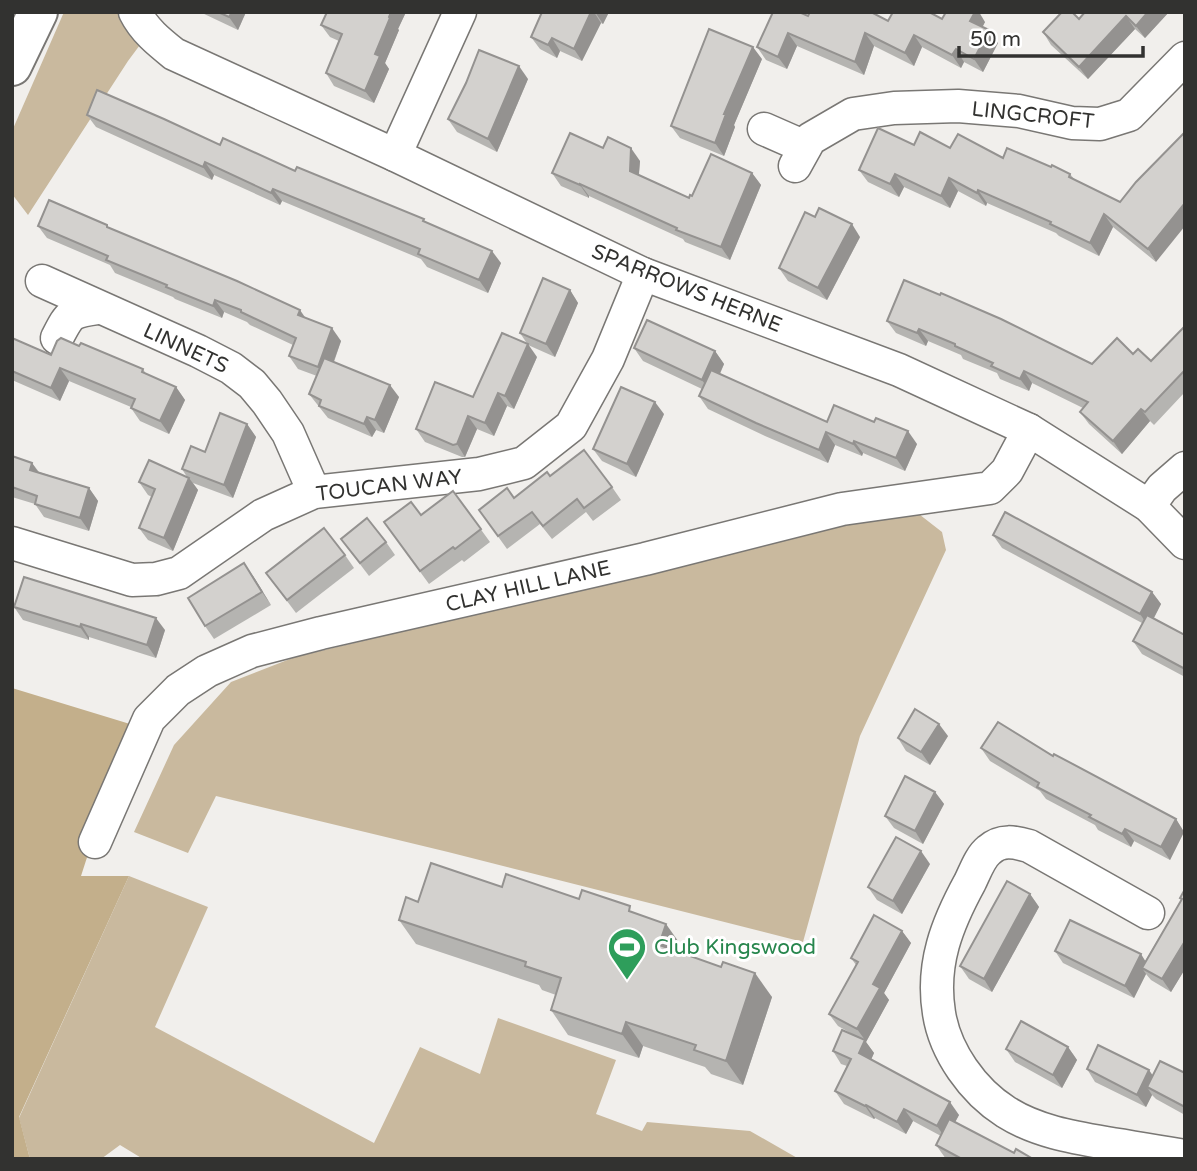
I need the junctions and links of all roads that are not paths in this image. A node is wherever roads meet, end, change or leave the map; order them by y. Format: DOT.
graph roads {
  1 [pos="14,12"];
  2 [pos="38,12"];
  3 [pos="135,12"];
  4 [pos="460,12"];
  5 [pos="12,20"];
  6 [pos="1185,58"];
  7 [pos="12,66"];
  8 [pos="764,129"];
  9 [pos="395,155"];
  10 [pos="642,274"];
  11 [pos="42,281"];
  12 [pos="98,308"];
  13 [pos="57,338"];
  14 [pos="1029,430"];
  15 [pos="1185,468"];
  16 [pos="314,492"];
  17 [pos="1149,506"];
  18 [pos="12,542"];
  19 [pos="1185,543"];
  20 [pos="95,842"];
  21 [pos="1148,913"];
  22 [pos="1185,1156"];
  1 -- 5 [label="main road"];
  2 -- 7 [label="main road"];
  3 -- 9 [label="street, SPARROWS HERNE"];
  4 -- 9 [label="street"];
  6 -- 8 [label="street, LINGCROFT"];
  9 -- 10 [label="street, SPARROWS HERNE"];
  10 -- 14 [label="street, SPARROWS HERNE"];
  10 -- 16 [label="street, TOUCAN WAY"];
  11 -- 12 [label="street, LINNETS"];
  12 -- 13 [label="street"];
  12 -- 16 [label="street, LINNETS"];
  14 -- 17 [label="street, SPARROWS HERNE"];
  14 -- 20 [label="street, CLAY HILL LANE"];
  15 -- 17 [label="street"];
  16 -- 18 [label="street, TOUCAN WAY"];
  17 -- 19 [label="street, SPARROWS HERNE"];
  21 -- 22 [label="street"];
}
